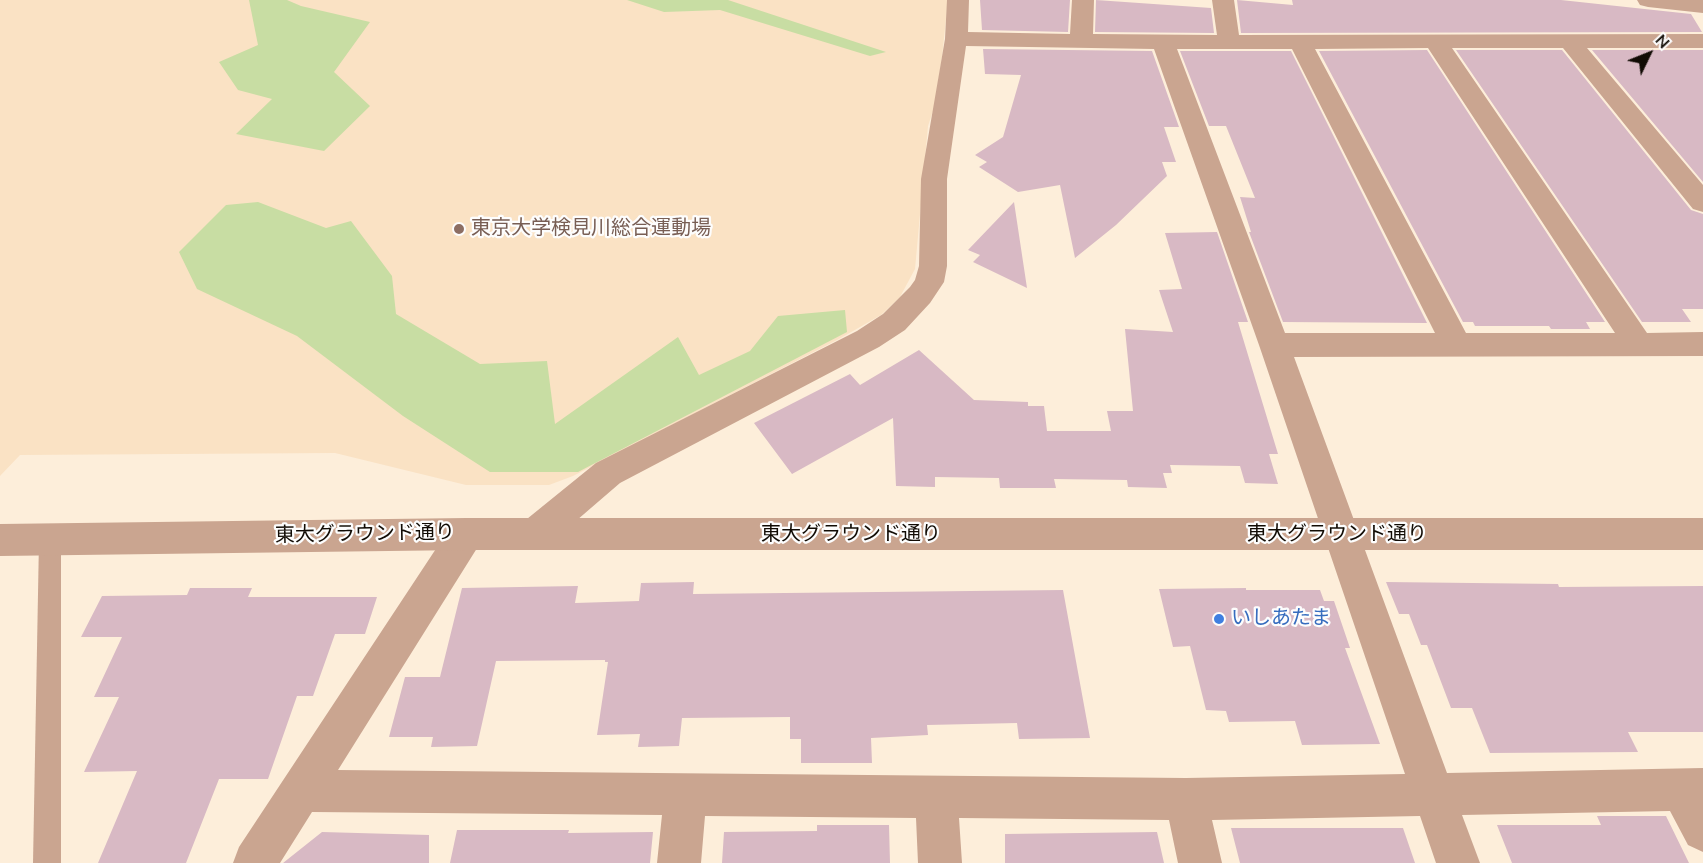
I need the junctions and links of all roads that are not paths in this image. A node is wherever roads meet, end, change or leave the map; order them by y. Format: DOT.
graph roads {
  1 [pos="958,0"];
  2 [pos="1083,0"];
  3 [pos="1223,0"];
  4 [pos="1647,0"];
  5 [pos="1703,6"];
  6 [pos="956,39"];
  7 [pos="1568,40"];
  8 [pos="1081,41"];
  9 [pos="1229,41"];
  10 [pos="1435,41"];
  11 [pos="1703,41"];
  12 [pos="1163,42"];
  13 [pos="1300,42"];
  14 [pos="1703,203"];
  15 [pos="1456,344"];
  16 [pos="1703,344"];
  17 [pos="1274,345"];
  18 [pos="1639,345"];
  19 [pos="466,534"];
  20 [pos="536,534"];
  21 [pos="1703,534"];
  22 [pos="1341,535"];
  23 [pos="0,540"];
  24 [pos="50,540"];
  25 [pos="1692,789"];
  26 [pos="301,791"];
  27 [pos="686,793"];
  28 [pos="1433,793"];
  29 [pos="936,798"];
  30 [pos="1186,799"];
  31 [pos="1703,830"];
  32 [pos="47,863"];
  33 [pos="255,863"];
  34 [pos="679,863"];
  35 [pos="940,863"];
  36 [pos="1200,863"];
  37 [pos="1458,863"];
  1 -- 6 [label="street"];
  2 -- 8 [label="street"];
  3 -- 9 [label="street"];
  4 -- 5 [label="street"];
  6 -- 8 [label="street"];
  6 -- 20 [label="street"];
  7 -- 10 [label="street"];
  7 -- 11 [label="street"];
  7 -- 14 [label="street"];
  8 -- 12 [label="street"];
  9 -- 12 [label="street"];
  9 -- 13 [label="street"];
  10 -- 13 [label="street"];
  10 -- 18 [label="street"];
  12 -- 17 [label="street"];
  13 -- 15 [label="street"];
  15 -- 17 [label="street"];
  15 -- 18 [label="street"];
  16 -- 18 [label="street"];
  17 -- 22 [label="street"];
  19 -- 20 [label="street, 東大グラウンド通り"];
  19 -- 24 [label="street, 東大グラウンド通り"];
  19 -- 26 [label="street"];
  20 -- 22 [label="street, 東大グラウンド通り"];
  21 -- 22 [label="street, 東大グラウンド通り"];
  22 -- 28 [label="street"];
  23 -- 24 [label="street, 東大グラウンド通り"];
  24 -- 32 [label="lane"];
  25 -- 28 [label="street"];
  25 -- 31 [label="street"];
  26 -- 27 [label="street"];
  26 -- 33 [label="street"];
  27 -- 29 [label="street"];
  27 -- 34 [label="street"];
  28 -- 30 [label="street"];
  28 -- 37 [label="street"];
  29 -- 30 [label="street"];
  29 -- 35 [label="street"];
  30 -- 36 [label="street"];
}
